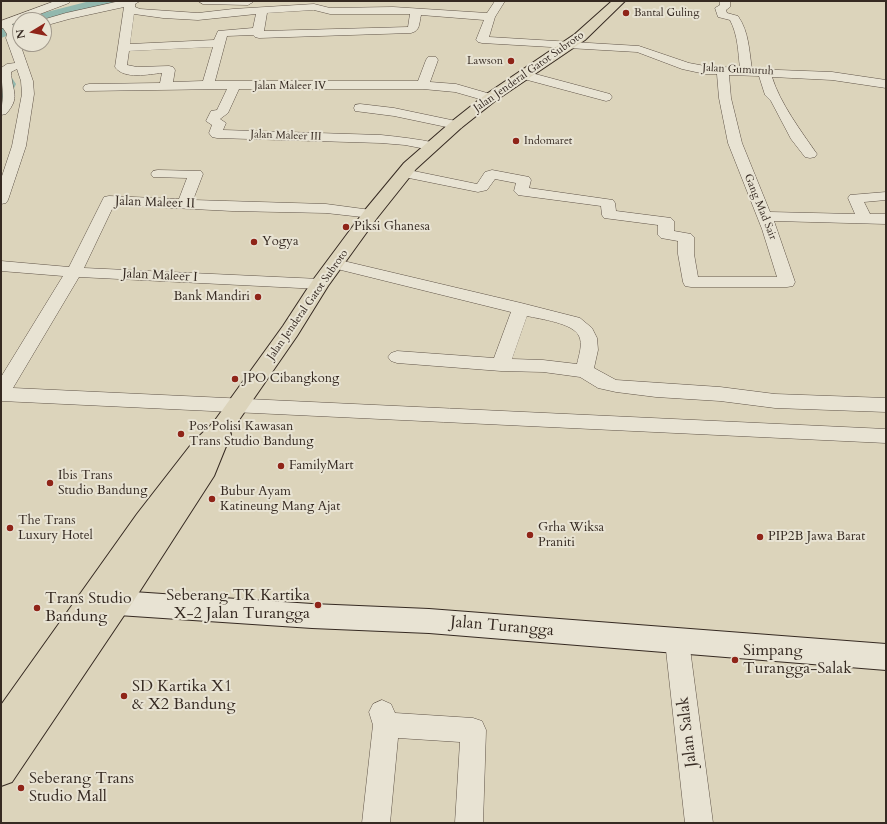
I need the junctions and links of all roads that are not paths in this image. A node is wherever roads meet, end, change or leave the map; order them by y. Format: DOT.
graph roads {
  1 [pos="65,1"];
  2 [pos="203,1"];
  3 [pos="272,1"];
  4 [pos="500,1"];
  5 [pos="619,1"];
  6 [pos="725,1"];
  7 [pos="132,4"];
  8 [pos="360,5"];
  9 [pos="262,10"];
  10 [pos="416,12"];
  11 [pos="490,17"];
  12 [pos="52,20"];
  13 [pos="10,28"];
  14 [pos="258,31"];
  15 [pos="362,31"];
  16 [pos="220,43"];
  17 [pos="569,45"];
  18 [pos="123,48"];
  19 [pos="432,60"];
  20 [pos="21,65"];
  21 [pos="723,71"];
  22 [pos="747,72"];
  23 [pos="764,72"];
  24 [pos="524,75"];
  25 [pos="886,84"];
  26 [pos="166,85"];
  27 [pos="208,85"];
  28 [pos="235,85"];
  29 [pos="423,85"];
  30 [pos="89,88"];
  31 [pos="606,97"];
  32 [pos="490,98"];
  33 [pos="360,108"];
  34 [pos="1,111"];
  35 [pos="456,125"];
  36 [pos="424,145"];
  37 [pos="810,154"];
  38 [pos="404,173"];
  39 [pos="158,174"];
  40 [pos="886,196"];
  41 [pos="1,200"];
  42 [pos="184,204"];
  43 [pos="371,214"];
  44 [pos="765,216"];
  45 [pos="865,219"];
  46 [pos="886,219"];
  47 [pos="335,264"];
  48 [pos="1,266"];
  49 [pos="74,272"];
  50 [pos="320,284"];
  51 [pos="521,308"];
  52 [pos="397,356"];
  53 [pos="501,365"];
  54 [pos="584,372"];
  55 [pos="1,393"];
  56 [pos="238,405"];
  57 [pos="886,405"];
  58 [pos="222,429"];
  59 [pos="886,436"];
  60 [pos="118,603"];
  61 [pos="677,641"];
  62 [pos="886,658"];
  63 [pos="1,730"];
  64 [pos="1,771"];
  65 [pos="376,823"];
  66 [pos="469,823"];
  67 [pos="700,823"];
  1 -- 13 [label="street"];
  2 -- 3 [label="street"];
  4 -- 11 [label="street"];
  5 -- 17 [label="main road, Jalan Jenderal Gatot Subroto"];
  6 -- 22 [label="street"];
  7 -- 9 [label="street"];
  7 -- 12 [label="street"];
  7 -- 18 [label="street"];
  8 -- 9 [label="street"];
  8 -- 10 [label="street"];
  8 -- 15 [label="street"];
  9 -- 14 [label="street"];
  10 -- 11 [label="street"];
  10 -- 15 [label="street"];
  11 -- 17 [label="street, Jalan Gumuruh"];
  13 -- 20 [label="street"];
  14 -- 15 [label="street"];
  14 -- 16 [label="street"];
  16 -- 18 [label="street"];
  16 -- 27 [label="street"];
  17 -- 21 [label="street, Jalan Gumuruh"];
  17 -- 24 [label="main road, Jalan Jenderal Gatot Subroto"];
  18 -- 26 [label="street"];
  19 -- 29 [label="street"];
  20 -- 34 [label="street"];
  20 -- 41 [label="street"];
  21 -- 22 [label="street, Jalan Gumuruh"];
  21 -- 44 [label="street, Gang Mad Sair"];
  22 -- 23 [label="street, Jalan Gumuruh"];
  23 -- 25 [label="street, Jalan Gumuruh"];
  23 -- 37 [label="street"];
  24 -- 31 [label="street"];
  24 -- 32 [label="main road, Jalan Jenderal Gatot Subroto"];
  26 -- 27 [label="street, Jalan Maleer IV"];
  26 -- 30 [label="street, Jalan Maleer IV"];
  27 -- 28 [label="street, Jalan Maleer IV"];
  28 -- 29 [label="street, Jalan Maleer IV"];
  28 -- 36 [label="street, Jalan Maleer III"];
  29 -- 32 [label="street, Jalan Maleer IV"];
  32 -- 35 [label="main road, Jalan Jenderal Gatot Subroto"];
  33 -- 35 [label="street"];
  35 -- 36 [label="main road, Jalan Jenderal Gatot Subroto"];
  36 -- 38 [label="main road, Jalan Jenderal Gatot Subroto"];
  38 -- 43 [label="main road, Jalan Jenderal Gatot Subroto"];
  38 -- 44 [label="street, Gang Mad Sair"];
  39 -- 42 [label="street"];
  40 -- 45 [label="street"];
  42 -- 43 [label="street, Jalan Maleer II"];
  42 -- 49 [label="street, Jalan Maleer II"];
  43 -- 47 [label="main road, Jalan Jenderal Gatot Subroto"];
  44 -- 45 [label="street"];
  45 -- 46 [label="street"];
  47 -- 50 [label="main road, Jalan Jenderal Gatot Subroto"];
  47 -- 51 [label="street"];
  48 -- 49 [label="street, Jalan Maleer I"];
  49 -- 50 [label="street, Jalan Maleer I"];
  49 -- 55 [label="street, Jalan Maleer II"];
  50 -- 56 [label="main road, Jalan Jenderal Gatot Subroto"];
  51 -- 53 [label="street"];
  51 -- 54 [label="street"];
  52 -- 53 [label="street"];
  53 -- 54 [label="street"];
  54 -- 57 [label="street"];
  55 -- 56 [label="street"];
  56 -- 58 [label="main road, Jalan Jenderal Gatot Subroto"];
  56 -- 59 [label="street"];
  58 -- 60 [label="main road, Jalan Jenderal Gatot Subroto"];
  58 -- 63 [label="main road, Jalan Jenderal Gatot Subroto"];
  60 -- 61 [label="main road, Jalan Turangga"];
  60 -- 64 [label="main road, Jalan Jenderal Gatot Subroto"];
  61 -- 62 [label="main road, Jalan Turangga"];
  61 -- 67 [label="street, Jalan Salak"];
  65 -- 66 [label="street"];
}
